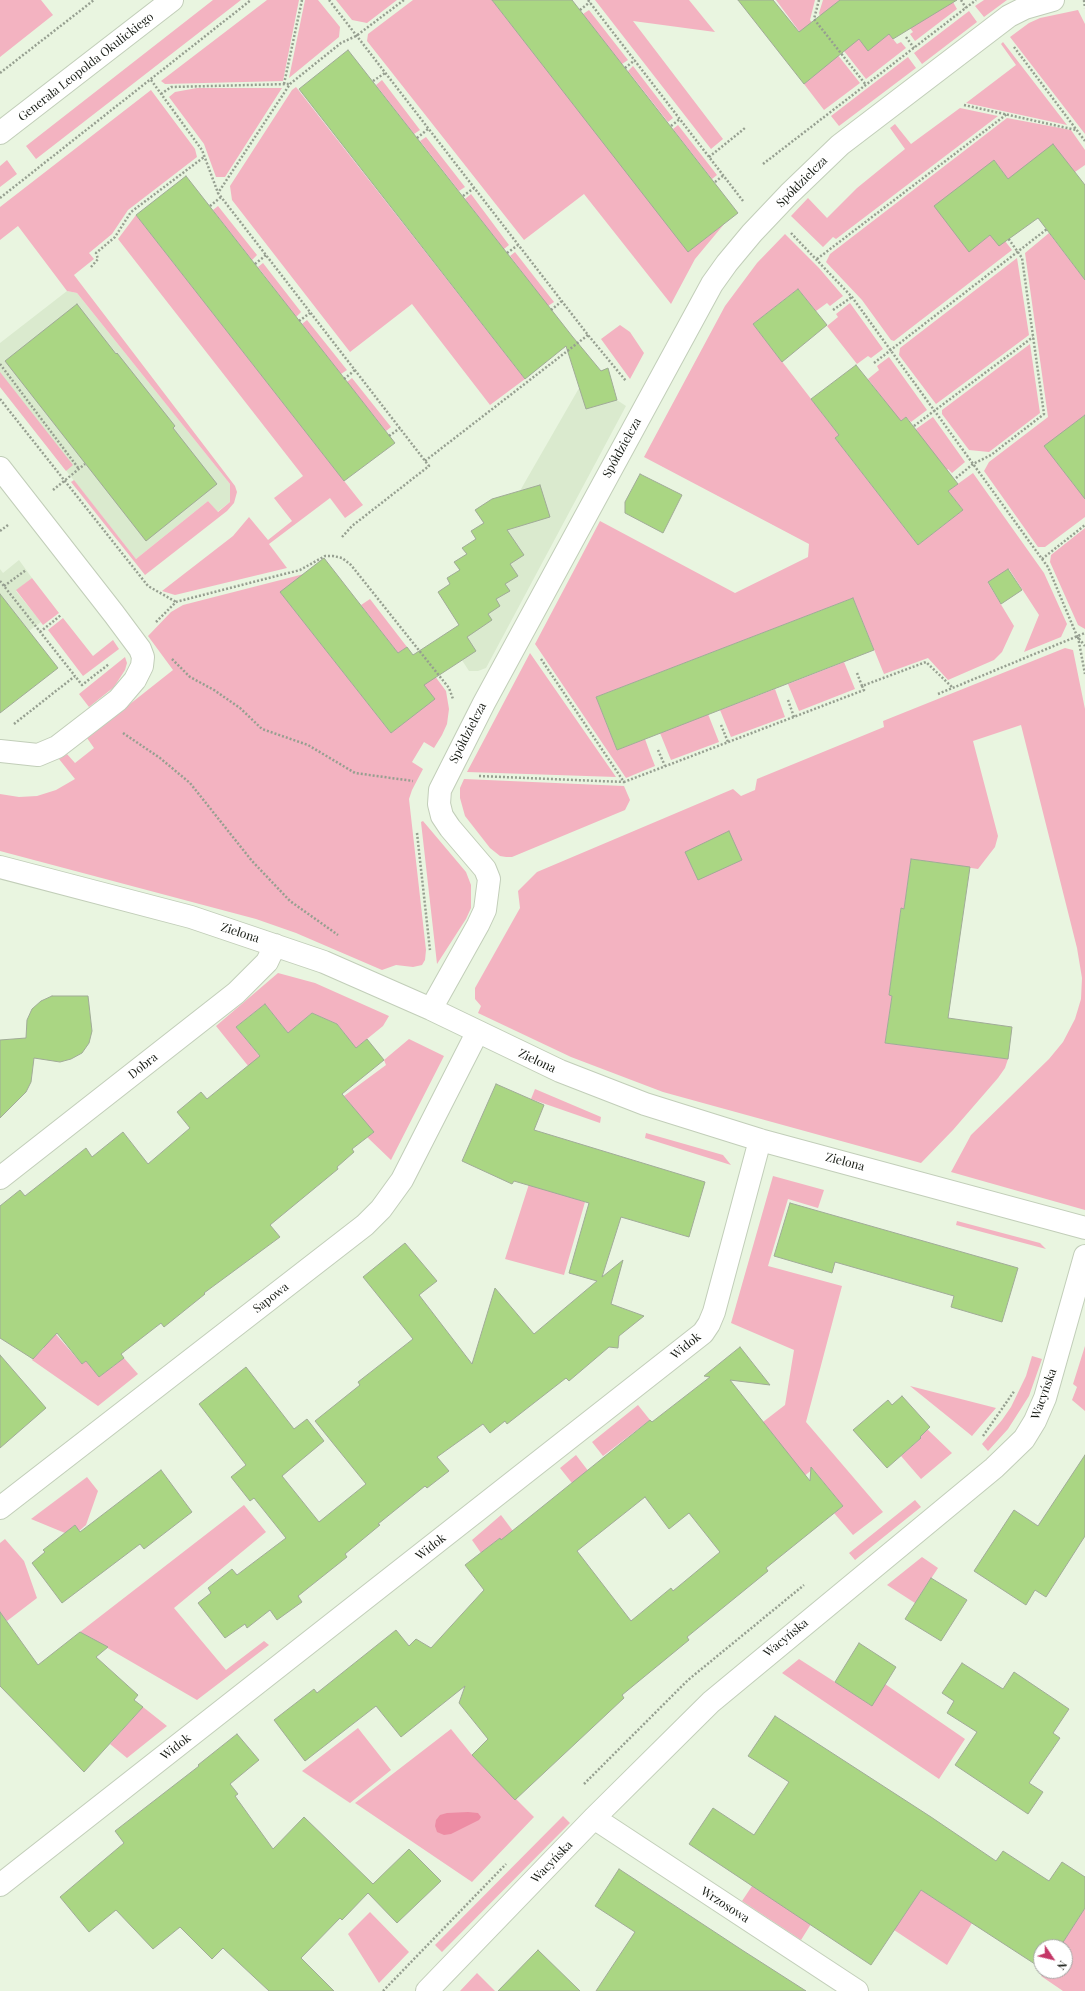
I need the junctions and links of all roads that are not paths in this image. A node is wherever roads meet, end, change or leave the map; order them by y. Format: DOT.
graph roads {
  1 [pos="172,0"];
  2 [pos="1053,0"];
  3 [pos="0,134"];
  4 [pos="0,468"];
  5 [pos="1,751"];
  6 [pos="0,866"];
  7 [pos="275,945"];
  8 [pos="431,1009"];
  9 [pos="477,1033"];
  10 [pos="760,1140"];
  11 [pos="0,1178"];
  12 [pos="1085,1228"];
  13 [pos="1085,1256"];
  14 [pos="0,1508"];
  15 [pos="594,1818"];
  16 [pos="0,1885"];
  17 [pos="427,1991"];
  18 [pos="857,1991"];
  1 -- 3 [label="street, Generała Leopolda Okulickiego"];
  2 -- 8 [label="street, Spółdzielcza"];
  4 -- 5 [label="street"];
  6 -- 7 [label="street, Zielona"];
  7 -- 8 [label="street, Zielona"];
  7 -- 11 [label="street, Dobra"];
  8 -- 9 [label="street, Zielona"];
  9 -- 10 [label="street, Zielona"];
  9 -- 14 [label="street, Sapowa"];
  10 -- 12 [label="street, Zielona"];
  10 -- 16 [label="street, Widok"];
  13 -- 15 [label="street, Wacyńska"];
  15 -- 17 [label="street, Wacyńska"];
  15 -- 18 [label="street, Wrzosowa"];
}
